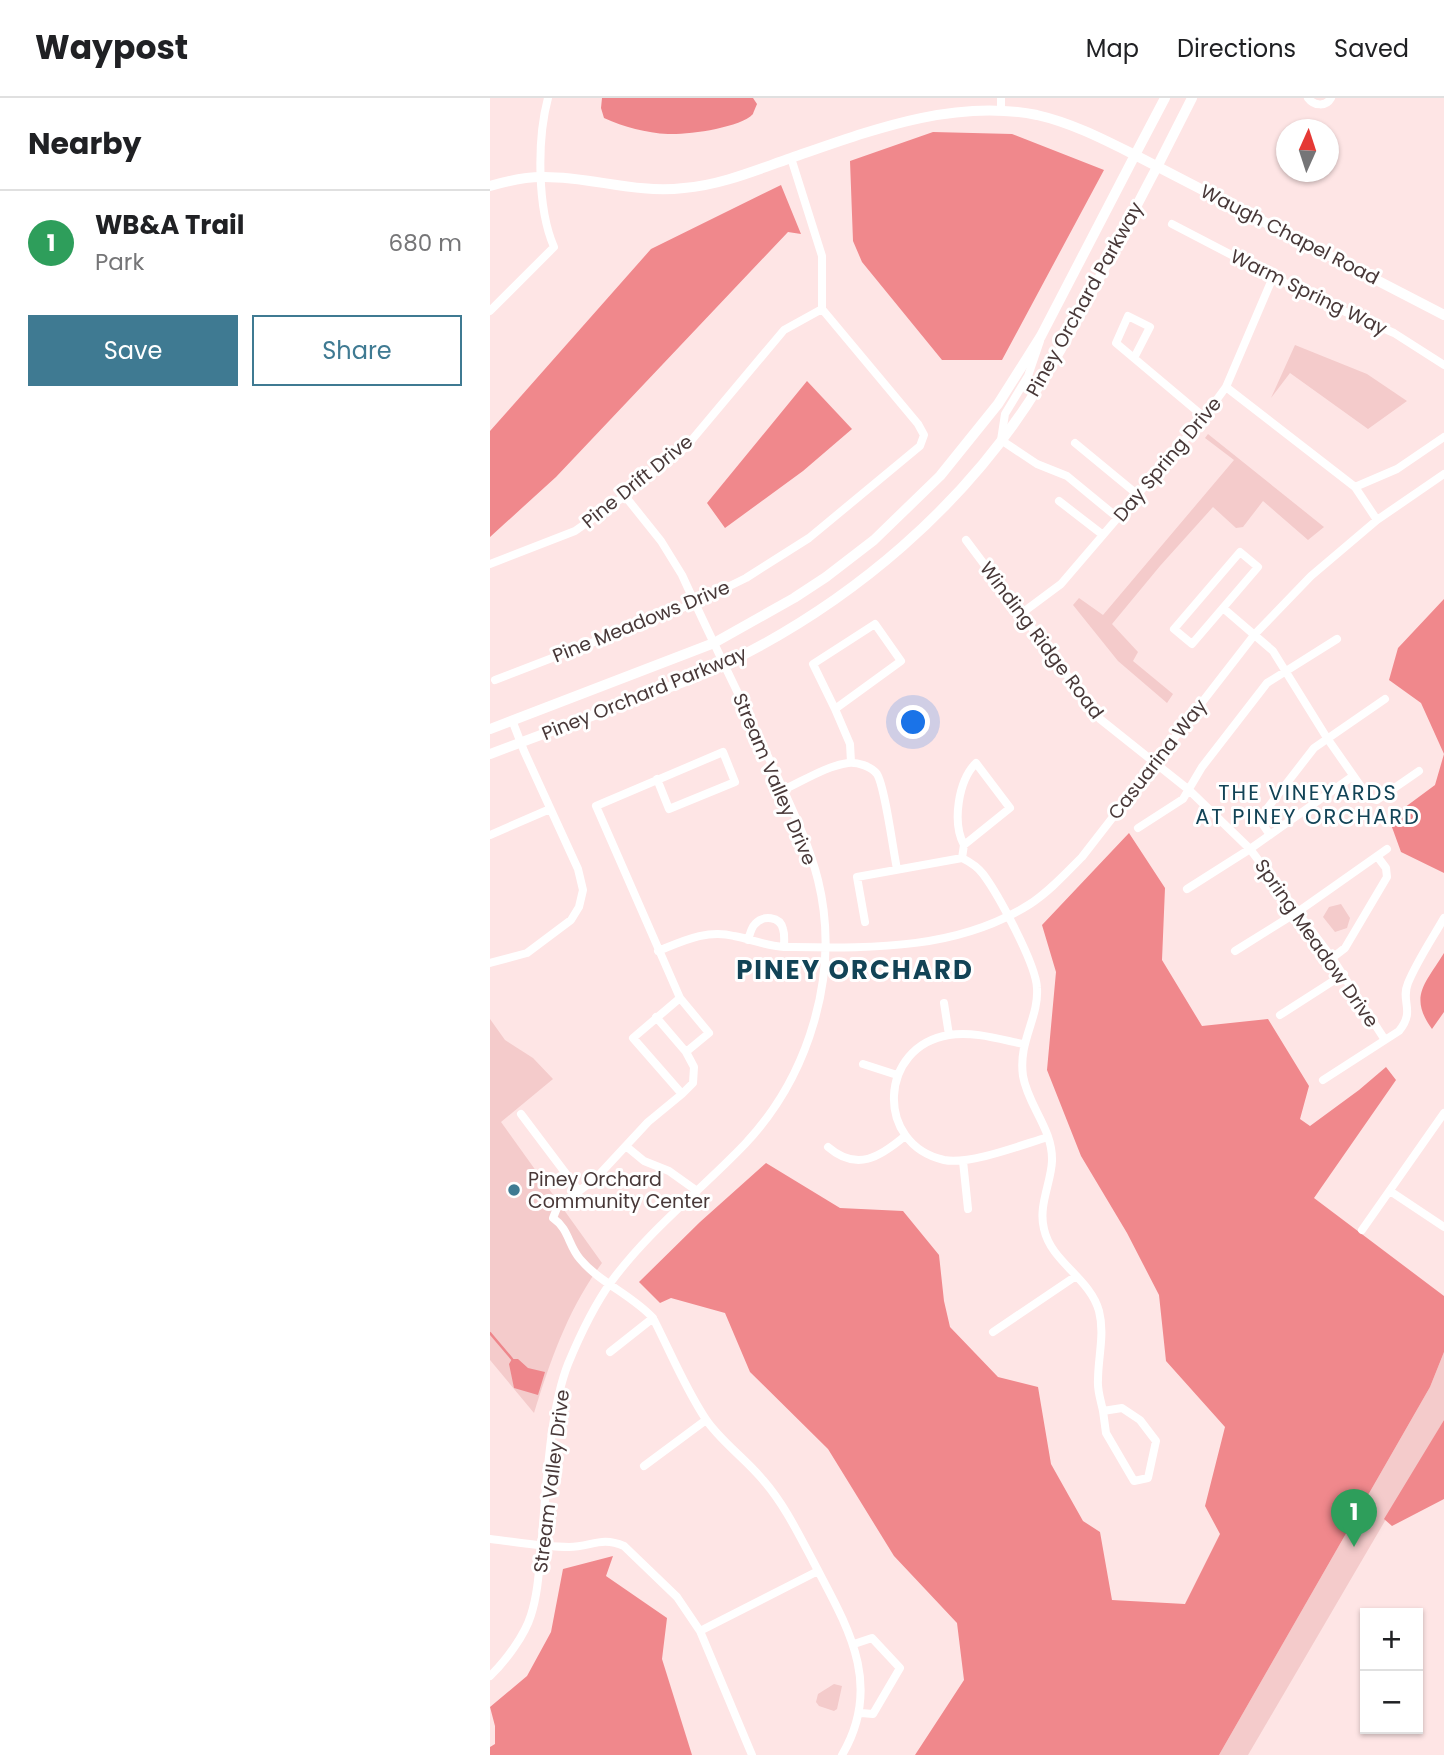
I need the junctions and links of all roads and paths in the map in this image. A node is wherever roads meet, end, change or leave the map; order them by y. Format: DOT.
graph roads {
  1 [pos="548,98"];
  2 [pos="1001,98"];
  3 [pos="1165,98"];
  4 [pos="1192,98"];
  5 [pos="1308,98"];
  6 [pos="1331,98"];
  7 [pos="1001,110"];
  8 [pos="1135,155"];
  9 [pos="792,158"];
  10 [pos="1157,167"];
  11 [pos="542,177"];
  12 [pos="490,186"];
  13 [pos="1172,224"];
  14 [pos="1273,277"];
  15 [pos="822,309"];
  16 [pos="490,311"];
  17 [pos="1444,315"];
  18 [pos="1041,336"];
  19 [pos="1134,358"];
  20 [pos="1444,365"];
  21 [pos="1226,387"];
  22 [pos="1204,417"];
  23 [pos="1444,438"];
  24 [pos="1001,440"];
  25 [pos="1075,443"];
  26 [pos="1444,474"];
  27 [pos="1355,487"];
  28 [pos="1138,495"];
  29 [pos="625,496"];
  30 [pos="1059,501"];
  31 [pos="1118,518"];
  32 [pos="1377,520"];
  33 [pos="1103,536"];
  34 [pos="966,540"];
  35 [pos="490,564"];
  36 [pos="695,603"];
  37 [pos="1223,608"];
  38 [pos="1021,613"];
  39 [pos="1255,634"];
  40 [pos="1337,639"];
  41 [pos="715,643"];
  42 [pos="725,664"];
  43 [pos="1285,672"];
  44 [pos="495,680"];
  45 [pos="1385,699"];
  46 [pos="835,709"];
  47 [pos="512,720"];
  48 [pos="490,729"];
  49 [pos="1327,738"];
  50 [pos="520,743"];
  51 [pos="490,754"];
  52 [pos="851,762"];
  53 [pos="1154,762"];
  54 [pos="1419,771"];
  55 [pos="1353,776"];
  56 [pos="657,779"];
  57 [pos="783,790"];
  58 [pos="1189,790"];
  59 [pos="550,809"];
  60 [pos="1138,828"];
  61 [pos="490,835"];
  62 [pos="1270,835"];
  63 [pos="964,845"];
  64 [pos="1250,849"];
  65 [pos="1387,849"];
  66 [pos="1377,856"];
  67 [pos="962,858"];
  68 [pos="897,869"];
  69 [pos="1187,889"];
  70 [pos="1298,911"];
  71 [pos="1008,917"];
  72 [pos="1444,918"];
  73 [pos="865,922"];
  74 [pos="748,940"];
  75 [pos="784,947"];
  76 [pos="824,948"];
  77 [pos="658,951"];
  78 [pos="1235,951"];
  79 [pos="1332,958"];
  80 [pos="490,963"];
  81 [pos="1344,974"];
  82 [pos="680,998"];
  83 [pos="944,1003"];
  84 [pos="1280,1015"];
  85 [pos="656,1017"];
  86 [pos="949,1035"];
  87 [pos="1385,1040"];
  88 [pos="1023,1044"];
  89 [pos="686,1052"];
  90 [pos="863,1064"];
  91 [pos="897,1075"];
  92 [pos="1323,1080"];
  93 [pos="682,1094"];
  94 [pos="1444,1113"];
  95 [pos="521,1114"];
  96 [pos="905,1136"];
  97 [pos="1048,1137"];
  98 [pos="627,1147"];
  99 [pos="828,1147"];
  100 [pos="963,1161"];
  101 [pos="579,1191"];
  102 [pos="697,1191"];
  103 [pos="1390,1191"];
  104 [pos="968,1209"];
  105 [pos="1444,1227"];
  106 [pos="1362,1230"];
  107 [pos="1076,1276"];
  108 [pos="610,1283"];
  109 [pos="653,1318"];
  110 [pos="993,1332"];
  111 [pos="610,1352"];
  112 [pos="1103,1411"];
  113 [pos="706,1420"];
  114 [pos="644,1466"];
  115 [pos="490,1539"];
  116 [pos="541,1544"];
  117 [pos="818,1571"];
  118 [pos="699,1631"];
  119 [pos="855,1644"];
  120 [pos="490,1676"];
  121 [pos="861,1713"];
  122 [pos="751,1755"];
  123 [pos="842,1755"];
  1 -- 11 [label="street"];
  2 -- 7 [label="street"];
  3 -- 8 [label="main road, Piney Orchard Parkway"];
  4 -- 10 [label="main road, Piney Orchard Parkway"];
  5 -- 6 [label="street"];
  7 -- 8 [label="street"];
  7 -- 9 [label="street"];
  8 -- 10 [label="main road, Waugh Chapel Road"];
  8 -- 18 [label="street, Piney Orchard Parkway"];
  9 -- 11 [label="street"];
  9 -- 15 [label="street"];
  10 -- 17 [label="main road, Waugh Chapel Road"];
  10 -- 24 [label="street, Piney Orchard Parkway"];
  11 -- 12 [label="street"];
  11 -- 16 [label="street"];
  13 -- 14 [label="street, Warm Spring Way"];
  14 -- 20 [label="street, Warm Spring Way"];
  14 -- 21 [label="street, Day Spring Drive"];
  15 -- 29 [label="street, Pine Drift Drive"];
  15 -- 36 [label="street, Pine Meadows Drive"];
  18 -- 24 [label="street"];
  18 -- 41 [label="street, Piney Orchard Parkway"];
  19 -- 19 [label="street"];
  19 -- 22 [label="street"];
  21 -- 22 [label="street, Day Spring Drive"];
  21 -- 27 [label="street"];
  22 -- 28 [label="street, Day Spring Drive"];
  23 -- 27 [label="street"];
  24 -- 31 [label="street"];
  24 -- 42 [label="street, Piney Orchard Parkway"];
  25 -- 28 [label="street"];
  26 -- 32 [label="street, Casuarina Way"];
  27 -- 32 [label="street"];
  28 -- 31 [label="street, Day Spring Drive"];
  29 -- 35 [label="street, Pine Drift Drive"];
  29 -- 36 [label="street, Stream Valley Drive"];
  30 -- 33 [label="street"];
  31 -- 33 [label="street, Day Spring Drive"];
  32 -- 39 [label="street, Casuarina Way"];
  33 -- 38 [label="street, Day Spring Drive"];
  34 -- 38 [label="street, Winding Ridge Road"];
  36 -- 41 [label="street, Stream Valley Drive"];
  36 -- 44 [label="street, Pine Meadows Drive"];
  37 -- 37 [label="street"];
  37 -- 39 [label="street"];
  38 -- 53 [label="street, Winding Ridge Road"];
  39 -- 43 [label="street"];
  39 -- 53 [label="street, Casuarina Way"];
  40 -- 43 [label="street"];
  41 -- 42 [label="street, Stream Valley Drive"];
  41 -- 47 [label="street, Piney Orchard Parkway"];
  42 -- 50 [label="street, Piney Orchard Parkway"];
  42 -- 57 [label="street, Stream Valley Drive"];
  43 -- 49 [label="street"];
  43 -- 58 [label="street"];
  45 -- 49 [label="street"];
  46 -- 46 [label="street"];
  46 -- 52 [label="street"];
  47 -- 48 [label="street, Piney Orchard Parkway"];
  47 -- 50 [label="street"];
  49 -- 55 [label="street"];
  49 -- 62 [label="street"];
  50 -- 51 [label="street, Piney Orchard Parkway"];
  50 -- 59 [label="street"];
  52 -- 57 [label="street"];
  52 -- 68 [label="street"];
  53 -- 58 [label="street, Spring Meadow Drive"];
  53 -- 71 [label="street, Casuarina Way"];
  54 -- 55 [label="street"];
  55 -- 62 [label="street"];
  56 -- 56 [label="street"];
  56 -- 77 [label="street"];
  57 -- 76 [label="street, Stream Valley Drive"];
  58 -- 60 [label="street"];
  58 -- 64 [label="street, Spring Meadow Drive"];
  59 -- 61 [label="street"];
  59 -- 80 [label="street"];
  62 -- 64 [label="street"];
  63 -- 63 [label="street"];
  63 -- 67 [label="street"];
  64 -- 69 [label="street"];
  64 -- 70 [label="street, Spring Meadow Drive"];
  65 -- 66 [label="street"];
  66 -- 70 [label="street"];
  66 -- 79 [label="street"];
  67 -- 68 [label="street"];
  67 -- 71 [label="street"];
  68 -- 73 [label="street"];
  70 -- 78 [label="street"];
  70 -- 79 [label="street, Spring Meadow Drive"];
  71 -- 76 [label="street, Casuarina Way"];
  71 -- 88 [label="street"];
  72 -- 87 [label="street"];
  74 -- 75 [label="street, Casuarina Way"];
  74 -- 75 [label="street"];
  74 -- 77 [label="street, Casuarina Way"];
  75 -- 76 [label="street, Casuarina Way"];
  76 -- 102 [label="street, Stream Valley Drive"];
  77 -- 82 [label="street"];
  79 -- 81 [label="street, Spring Meadow Drive"];
  81 -- 84 [label="street"];
  81 -- 87 [label="street, Spring Meadow Drive"];
  82 -- 85 [label="street"];
  82 -- 89 [label="street"];
  83 -- 86 [label="street"];
  85 -- 89 [label="street"];
  85 -- 93 [label="street"];
  86 -- 88 [label="street"];
  86 -- 91 [label="street"];
  87 -- 92 [label="street"];
  88 -- 97 [label="street"];
  89 -- 93 [label="street"];
  90 -- 91 [label="street"];
  91 -- 96 [label="street"];
  93 -- 98 [label="street"];
  94 -- 103 [label="street"];
  95 -- 101 [label="street"];
  96 -- 99 [label="street"];
  96 -- 100 [label="street"];
  97 -- 100 [label="street"];
  97 -- 107 [label="street"];
  98 -- 101 [label="street"];
  98 -- 102 [label="street"];
  100 -- 104 [label="street"];
  101 -- 108 [label="street"];
  102 -- 108 [label="street, Stream Valley Drive"];
  103 -- 105 [label="street"];
  103 -- 106 [label="street"];
  107 -- 110 [label="street"];
  107 -- 112 [label="street"];
  108 -- 109 [label="street"];
  108 -- 116 [label="street, Stream Valley Drive"];
  109 -- 111 [label="street"];
  109 -- 113 [label="street"];
  112 -- 112 [label="street"];
  113 -- 114 [label="street"];
  113 -- 117 [label="street"];
  115 -- 116 [label="street"];
  116 -- 118 [label="street"];
  116 -- 120 [label="street, Stream Valley Drive"];
  117 -- 118 [label="street"];
  117 -- 119 [label="street"];
  118 -- 122 [label="street"];
  119 -- 121 [label="street"];
  119 -- 121 [label="street"];
  121 -- 123 [label="street"];
}
